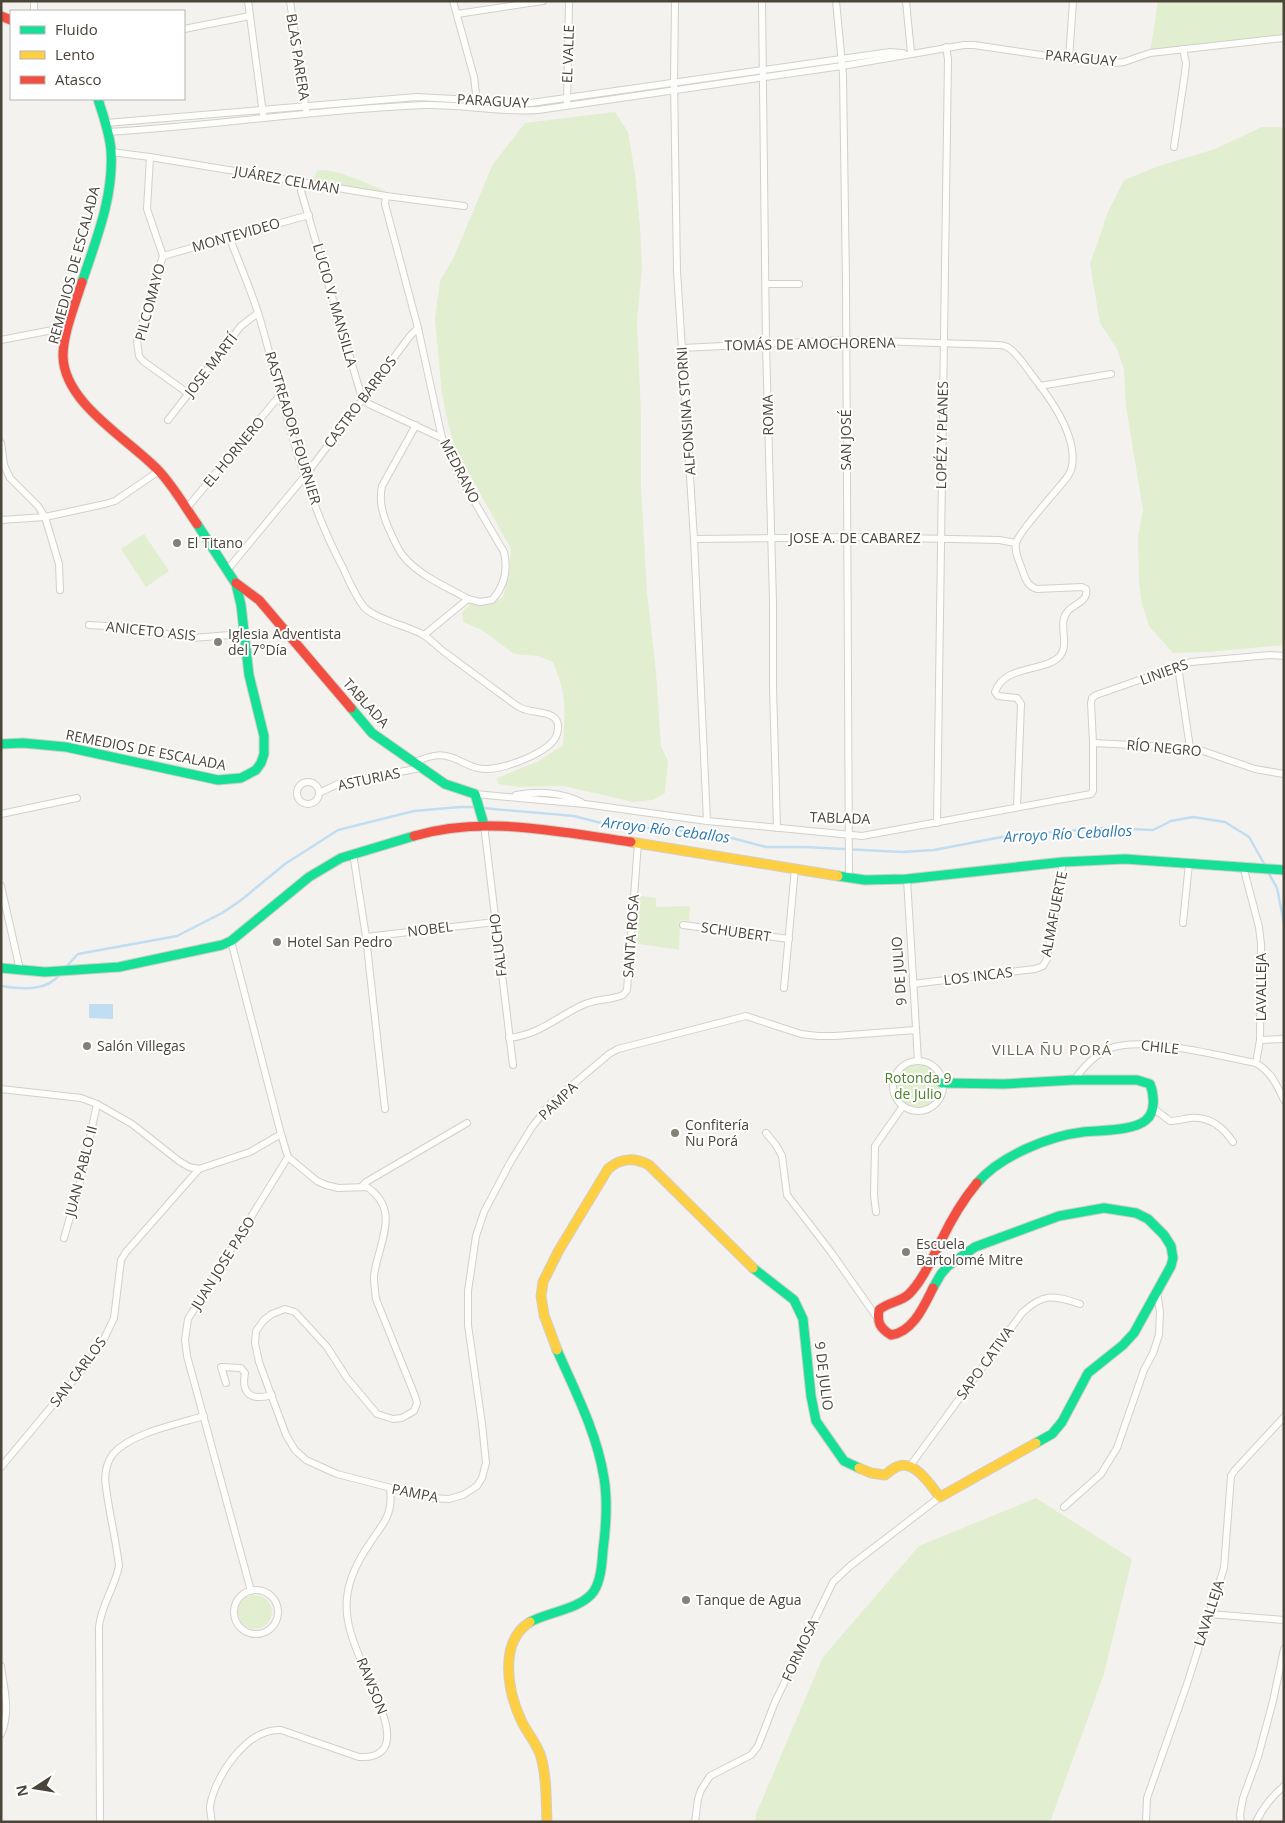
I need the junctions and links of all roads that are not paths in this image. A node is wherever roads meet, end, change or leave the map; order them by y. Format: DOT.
graph roads {
  1 [pos="248,1"];
  2 [pos="290,1"];
  3 [pos="453,1"];
  4 [pos="543,1"];
  5 [pos="569,1"];
  6 [pos="675,1"];
  7 [pos="762,1"];
  8 [pos="836,1"];
  9 [pos="906,1"];
  10 [pos="1073,1"];
  11 [pos="457,14"];
  12 [pos="250,16"];
  13 [pos="185,29"];
  14 [pos="1284,38"];
  15 [pos="946,47"];
  16 [pos="1183,49"];
  17 [pos="909,53"];
  18 [pos="841,58"];
  19 [pos="1069,59"];
  20 [pos="842,66"];
  21 [pos="763,69"];
  22 [pos="763,77"];
  23 [pos="674,82"];
  24 [pos="675,90"];
  25 [pos="566,99"];
  26 [pos="98,100"];
  27 [pos="478,100"];
  28 [pos="305,106"];
  29 [pos="568,106"];
  30 [pos="477,108"];
  31 [pos="263,110"];
  32 [pos="306,114"];
  33 [pos="263,118"];
  34 [pos="107,128"];
  35 [pos="1174,148"];
  36 [pos="111,152"];
  37 [pos="150,157"];
  38 [pos="301,183"];
  39 [pos="386,196"];
  40 [pos="464,206"];
  41 [pos="308,215"];
  42 [pos="228,236"];
  43 [pos="163,256"];
  44 [pos="766,284"];
  45 [pos="799,284"];
  46 [pos="258,313"];
  47 [pos="68,327"];
  48 [pos="418,328"];
  49 [pos="1,340"];
  50 [pos="846,340"];
  51 [pos="943,343"];
  52 [pos="766,344"];
  53 [pos="682,348"];
  54 [pos="1111,374"];
  55 [pos="1040,386"];
  56 [pos="189,394"];
  57 [pos="280,395"];
  58 [pos="362,398"];
  59 [pos="168,420"];
  60 [pos="416,425"];
  61 [pos="442,438"];
  62 [pos="1,443"];
  63 [pos="159,471"];
  64 [pos="305,476"];
  65 [pos="187,508"];
  66 [pos="45,518"];
  67 [pos="1,520"];
  68 [pos="847,537"];
  69 [pos="771,538"];
  70 [pos="940,538"];
  71 [pos="694,539"];
  72 [pos="1016,543"];
  73 [pos="228,569"];
  74 [pos="236,584"];
  75 [pos="60,590"];
  76 [pos="468,599"];
  77 [pos="90,625"];
  78 [pos="243,634"];
  79 [pos="424,636"];
  80 [pos="1284,656"];
  81 [pos="1178,666"];
  82 [pos="1093,743"];
  83 [pos="1,744"];
  84 [pos="1190,748"];
  85 [pos="417,766"];
  86 [pos="1284,774"];
  87 [pos="319,793"];
  88 [pos="476,797"];
  89 [pos="77,798"];
  90 [pos="1017,807"];
  91 [pos="1,814"];
  92 [pos="707,821"];
  93 [pos="937,823"];
  94 [pos="484,825"];
  95 [pos="776,828"];
  96 [pos="849,838"];
  97 [pos="638,843"];
  98 [pos="353,853"];
  99 [pos="1063,862"];
  100 [pos="1188,863"];
  101 [pos="1243,866"];
  102 [pos="795,868"];
  103 [pos="1280,870"];
  104 [pos="849,878"];
  105 [pos="907,879"];
  106 [pos="1,886"];
  107 [pos="495,922"];
  108 [pos="1183,923"];
  109 [pos="683,925"];
  110 [pos="366,937"];
  111 [pos="789,939"];
  112 [pos="231,941"];
  113 [pos="1043,966"];
  114 [pos="1,968"];
  115 [pos="20,970"];
  116 [pos="913,984"];
  117 [pos="784,988"];
  118 [pos="916,1030"];
  119 [pos="509,1038"];
  120 [pos="1284,1039"];
  121 [pos="1260,1040"];
  122 [pos="918,1061"];
  123 [pos="1256,1063"];
  124 [pos="513,1065"];
  125 [pos="1074,1080"];
  126 [pos="942,1083"];
  127 [pos="1,1089"];
  128 [pos="1284,1100"];
  129 [pos="97,1104"];
  130 [pos="904,1106"];
  131 [pos="1153,1108"];
  132 [pos="385,1110"];
  133 [pos="467,1123"];
  134 [pos="766,1133"];
  135 [pos="280,1134"];
  136 [pos="1233,1142"];
  137 [pos="288,1157"];
  138 [pos="199,1169"];
  139 [pos="361,1187"];
  140 [pos="876,1212"];
  141 [pos="64,1238"];
  142 [pos="1157,1292"];
  143 [pos="1080,1304"];
  144 [pos="878,1320"];
  145 [pos="226,1383"];
  146 [pos="272,1395"];
  147 [pos="204,1416"];
  148 [pos="1284,1417"];
  149 [pos="910,1466"];
  150 [pos="1,1468"];
  151 [pos="390,1488"];
  152 [pos="940,1497"];
  153 [pos="1064,1507"];
  154 [pos="251,1591"];
  155 [pos="1209,1614"];
  156 [pos="1284,1620"];
  157 [pos="1284,1649"];
  158 [pos="1,1666"];
  159 [pos="1,1734"];
  160 [pos="1284,1786"];
  161 [pos="100,1822"];
  162 [pos="212,1822"];
  163 [pos="547,1822"];
  164 [pos="695,1822"];
  165 [pos="1146,1822"];
  166 [pos="1241,1822"];
  167 [pos="1256,1822"];
  1 -- 12 [label="street"];
  2 -- 28 [label="street, BLAS PARERA"];
  3 -- 11 [label="street"];
  4 -- 11 [label="street"];
  5 -- 25 [label="street, EL VALLE"];
  6 -- 23 [label="street, ALFONSINA STORNI"];
  7 -- 21 [label="street, ROMA"];
  8 -- 18 [label="street, SAN JOSÉ"];
  9 -- 17 [label="street"];
  10 -- 19 [label="street"];
  11 -- 27 [label="street"];
  12 -- 13 [label="street"];
  12 -- 31 [label="street"];
  14 -- 16 [label="street, PARAGUAY"];
  15 -- 17 [label="street, PARAGUAY"];
  15 -- 19 [label="street, PARAGUAY"];
  15 -- 51 [label="street, LOPÉZ Y PLANES"];
  16 -- 19 [label="street, PARAGUAY"];
  16 -- 35 [label="street"];
  17 -- 18 [label="street, PARAGUAY"];
  17 -- 20 [label="street, PARAGUAY"];
  18 -- 20 [label="street, SAN JOSÉ"];
  18 -- 21 [label="street, PARAGUAY"];
  20 -- 22 [label="street, PARAGUAY"];
  20 -- 50 [label="street, SAN JOSÉ"];
  21 -- 22 [label="street, ROMA"];
  21 -- 23 [label="street, PARAGUAY"];
  22 -- 24 [label="street, PARAGUAY"];
  22 -- 44 [label="street, ROMA"];
  23 -- 24 [label="street, ALFONSINA STORNI"];
  23 -- 25 [label="street, PARAGUAY"];
  24 -- 29 [label="street, PARAGUAY"];
  24 -- 53 [label="street, ALFONSINA STORNI"];
  25 -- 27 [label="street, PARAGUAY"];
  25 -- 29 [label="street, EL VALLE"];
  26 -- 34 [label="street, REMEDIOS DE ESCALADA"];
  27 -- 28 [label="street, PARAGUAY"];
  27 -- 30 [label="street"];
  28 -- 31 [label="street, PARAGUAY"];
  28 -- 32 [label="street, BLAS PARERA"];
  29 -- 30 [label="street, PARAGUAY"];
  30 -- 32 [label="street, PARAGUAY"];
  31 -- 33 [label="street"];
  31 -- 34 [label="street, PARAGUAY"];
  32 -- 33 [label="street, PARAGUAY"];
  33 -- 34 [label="street, PARAGUAY"];
  34 -- 36 [label="street, REMEDIOS DE ESCALADA"];
  36 -- 37 [label="street, JUÁREZ CELMAN"];
  36 -- 47 [label="street, REMEDIOS DE ESCALADA"];
  37 -- 38 [label="street, JUÁREZ CELMAN"];
  37 -- 43 [label="street, PILCOMAYO"];
  38 -- 39 [label="street, JUÁREZ CELMAN"];
  38 -- 41 [label="street, LUCIO V. MANSILLA"];
  39 -- 40 [label="street, JUÁREZ CELMAN"];
  39 -- 48 [label="street, MEDRANO"];
  41 -- 42 [label="street, MONTEVIDEO"];
  41 -- 58 [label="street, LUCIO V. MANSILLA"];
  42 -- 43 [label="street, MONTEVIDEO"];
  42 -- 46 [label="street, RASTREADOR FOURNIER"];
  43 -- 56 [label="street, PILCOMAYO"];
  44 -- 45 [label="street"];
  44 -- 52 [label="street, ROMA"];
  46 -- 56 [label="street, JOSE MARTÍ"];
  46 -- 57 [label="street, RASTREADOR FOURNIER"];
  47 -- 49 [label="street"];
  47 -- 63 [label="street, REMEDIOS DE ESCALADA"];
  48 -- 58 [label="street, CASTRO BARROS"];
  48 -- 61 [label="street, MEDRANO"];
  50 -- 51 [label="street, TOMÁS DE AMOCHORENA"];
  50 -- 52 [label="street, TOMÁS DE AMOCHORENA"];
  50 -- 68 [label="street, SAN JOSÉ"];
  51 -- 55 [label="street, TOMÁS DE AMOCHORENA"];
  51 -- 70 [label="street, LOPÉZ Y PLANES"];
  52 -- 53 [label="street, TOMÁS DE AMOCHORENA"];
  52 -- 69 [label="street, ROMA"];
  53 -- 71 [label="street, ALFONSINA STORNI"];
  54 -- 55 [label="street"];
  55 -- 72 [label="street"];
  56 -- 59 [label="street, JOSE MARTÍ"];
  57 -- 64 [label="street, RASTREADOR FOURNIER"];
  57 -- 65 [label="street, EL HORNERO"];
  58 -- 60 [label="street"];
  58 -- 64 [label="street, CASTRO BARROS"];
  60 -- 61 [label="street"];
  60 -- 76 [label="street"];
  61 -- 76 [label="street, MEDRANO"];
  62 -- 66 [label="street"];
  63 -- 65 [label="street, REMEDIOS DE ESCALADA"];
  63 -- 66 [label="street"];
  64 -- 73 [label="street, CASTRO BARROS"];
  64 -- 79 [label="street, RASTREADOR FOURNIER"];
  65 -- 73 [label="street, REMEDIOS DE ESCALADA"];
  66 -- 67 [label="street"];
  66 -- 75 [label="street"];
  68 -- 69 [label="street, JOSE A. DE CABAREZ"];
  68 -- 70 [label="street, JOSE A. DE CABAREZ"];
  68 -- 96 [label="street, SAN JOSÉ"];
  69 -- 71 [label="street, JOSE A. DE CABAREZ"];
  69 -- 95 [label="street, ROMA"];
  70 -- 72 [label="street, JOSE A. DE CABAREZ"];
  70 -- 93 [label="street, LOPÉZ Y PLANES"];
  71 -- 92 [label="street, ALFONSINA STORNI"];
  72 -- 90 [label="street"];
  73 -- 74 [label="street, REMEDIOS DE ESCALADA"];
  74 -- 78 [label="street, REMEDIOS DE ESCALADA"];
  74 -- 85 [label="street, TABLADA"];
  76 -- 79 [label="street"];
  77 -- 78 [label="street, ANICETO ASIS"];
  78 -- 83 [label="street, REMEDIOS DE ESCALADA"];
  79 -- 85 [label="street, RASTREADOR FOURNIER"];
  80 -- 81 [label="street, LINIERS"];
  81 -- 82 [label="street, LINIERS"];
  81 -- 84 [label="street"];
  82 -- 84 [label="street, RÍO NEGRO"];
  82 -- 90 [label="street, TABLADA"];
  84 -- 86 [label="street, RÍO NEGRO"];
  85 -- 87 [label="street, ASTURIAS"];
  85 -- 88 [label="street, TABLADA"];
  88 -- 92 [label="street, TABLADA"];
  88 -- 94 [label="street"];
  89 -- 91 [label="street"];
  90 -- 93 [label="street, TABLADA"];
  92 -- 95 [label="street, TABLADA"];
  93 -- 96 [label="street, TABLADA"];
  94 -- 97 [label="street"];
  94 -- 98 [label="street"];
  94 -- 107 [label="street, FALUCHO"];
  95 -- 96 [label="street, TABLADA"];
  96 -- 104 [label="street, SAN JOSÉ"];
  97 -- 102 [label="street"];
  97 -- 119 [label="street, SANTA ROSA"];
  98 -- 110 [label="street"];
  98 -- 112 [label="street"];
  99 -- 100 [label="street"];
  99 -- 105 [label="street"];
  99 -- 113 [label="street, ALMAFUERTE"];
  100 -- 101 [label="street"];
  100 -- 108 [label="street"];
  101 -- 103 [label="street"];
  101 -- 121 [label="street, LAVALLEJA"];
  102 -- 104 [label="street"];
  102 -- 111 [label="street"];
  104 -- 105 [label="street"];
  105 -- 116 [label="street, 9 DE JULIO"];
  106 -- 115 [label="street"];
  107 -- 110 [label="street, NOBEL"];
  107 -- 119 [label="street, FALUCHO"];
  109 -- 111 [label="street, SCHUBERT"];
  110 -- 132 [label="street"];
  111 -- 117 [label="street"];
  112 -- 115 [label="street"];
  112 -- 135 [label="street"];
  113 -- 116 [label="street, LOS INCAS"];
  114 -- 115 [label="street"];
  116 -- 118 [label="street, 9 DE JULIO"];
  118 -- 122 [label="street, 9 DE JULIO"];
  118 -- 151 [label="street, PAMPA"];
  119 -- 124 [label="street, FALUCHO"];
  120 -- 121 [label="street"];
  121 -- 123 [label="street, LAVALLEJA"];
  122 -- 126 [label="street"];
  122 -- 130 [label="street"];
  123 -- 125 [label="street, CHILE"];
  123 -- 128 [label="street"];
  125 -- 126 [label="street"];
  125 -- 131 [label="street"];
  126 -- 130 [label="street"];
  127 -- 129 [label="street"];
  129 -- 138 [label="street"];
  129 -- 141 [label="street, JUAN PABLO II"];
  130 -- 140 [label="street"];
  131 -- 136 [label="street"];
  131 -- 144 [label="street"];
  133 -- 139 [label="street"];
  134 -- 144 [label="street"];
  135 -- 137 [label="street"];
  135 -- 138 [label="street"];
  137 -- 139 [label="street"];
  137 -- 147 [label="street, JUAN JOSE PASO"];
  138 -- 150 [label="street, SAN CARLOS"];
  139 -- 146 [label="street, PAMPA"];
  142 -- 144 [label="street"];
  142 -- 152 [label="street"];
  142 -- 153 [label="street"];
  143 -- 149 [label="street, SAPO CATIVA"];
  145 -- 146 [label="street"];
  146 -- 151 [label="street, PAMPA"];
  147 -- 154 [label="street, JUAN JOSE PASO"];
  147 -- 161 [label="street"];
  148 -- 155 [label="street, LAVALLEJA"];
  149 -- 152 [label="street"];
  149 -- 163 [label="street, 9 DE JULIO"];
  151 -- 162 [label="street, RAWSON"];
  152 -- 164 [label="street, FORMOSA"];
  154 -- 154 [label="street"];
  155 -- 156 [label="street"];
  155 -- 165 [label="street, LAVALLEJA"];
  157 -- 166 [label="street"];
  158 -- 159 [label="street"];
  160 -- 167 [label="street"];
}
